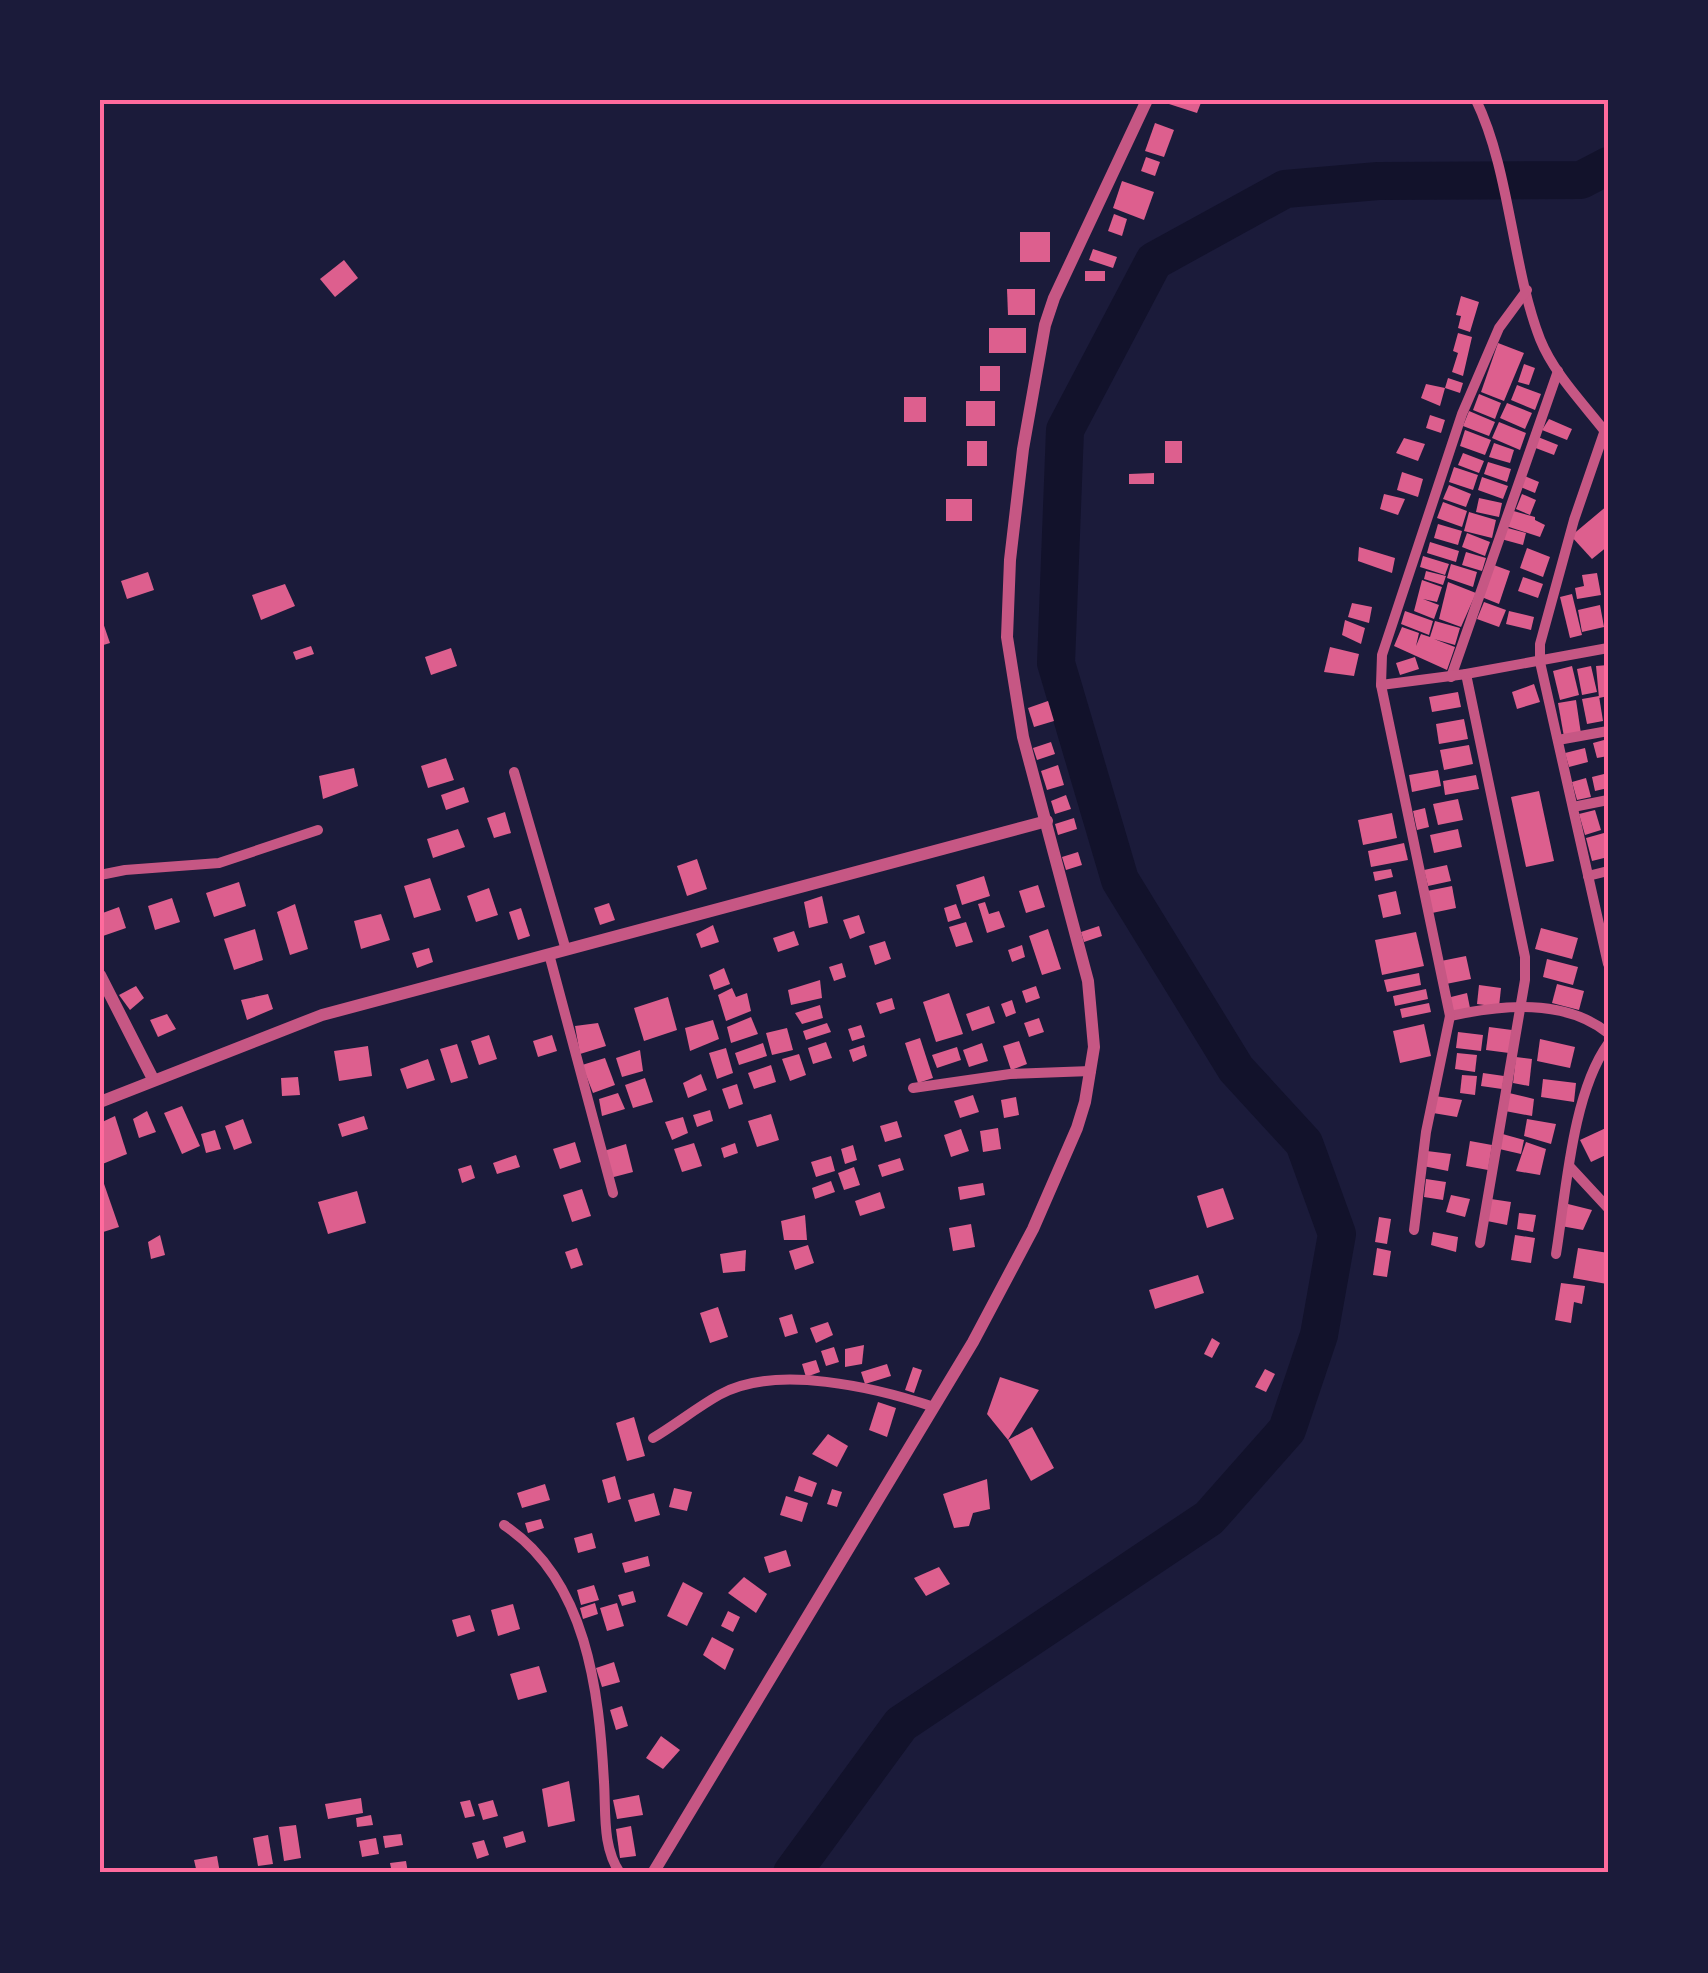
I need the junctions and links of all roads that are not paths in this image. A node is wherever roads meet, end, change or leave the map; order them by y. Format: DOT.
graph roads {
  1 [pos="1146,100"];
  2 [pos="1476,100"];
  3 [pos="1527,290"];
  4 [pos="1558,371"];
  5 [pos="1606,432"];
  6 [pos="1608,648"];
  7 [pos="1540,662"];
  8 [pos="1466,674"];
  9 [pos="1450,677"];
  10 [pos="1381,685"];
  11 [pos="1608,731"];
  12 [pos="1558,740"];
  13 [pos="514,772"];
  14 [pos="1608,800"];
  15 [pos="1573,807"];
  16 [pos="1047,821"];
  17 [pos="318,830"];
  18 [pos="1608,871"];
  19 [pos="100,875"];
  20 [pos="1588,876"];
  21 [pos="1605,939"];
  22 [pos="566,950"];
  23 [pos="549,954"];
  24 [pos="1608,964"];
  25 [pos="100,975"];
  26 [pos="1521,1008"];
  27 [pos="1450,1016"];
  28 [pos="1608,1033"];
  29 [pos="1608,1044"];
  30 [pos="1091,1072"];
  31 [pos="153,1079"];
  32 [pos="913,1088"];
  33 [pos="100,1102"];
  34 [pos="1570,1167"];
  35 [pos="613,1194"];
  36 [pos="1608,1208"];
  37 [pos="1414,1230"];
  38 [pos="1480,1243"];
  39 [pos="1556,1254"];
  40 [pos="934,1407"];
  41 [pos="653,1438"];
  42 [pos="504,1525"];
  43 [pos="620,1873"];
  44 [pos="653,1873"];
  1 -- 16 [label="street"];
  2 -- 3 [label="street"];
  3 -- 4 [label="street"];
  3 -- 10 [label="street"];
  4 -- 5 [label="street"];
  4 -- 9 [label="street"];
  5 -- 7 [label="street"];
  6 -- 7 [label="street"];
  7 -- 8 [label="street"];
  7 -- 12 [label="street"];
  8 -- 9 [label="street"];
  8 -- 26 [label="street"];
  9 -- 10 [label="street"];
  10 -- 27 [label="street"];
  11 -- 12 [label="street"];
  12 -- 15 [label="street"];
  13 -- 22 [label="street"];
  14 -- 15 [label="street"];
  15 -- 20 [label="street"];
  16 -- 22 [label="street"];
  16 -- 30 [label="street"];
  17 -- 19 [label="street"];
  18 -- 20 [label="street"];
  20 -- 21 [label="street"];
  21 -- 24 [label="street"];
  22 -- 23 [label="street"];
  23 -- 31 [label="street"];
  23 -- 35 [label="street"];
  25 -- 31 [label="street"];
  26 -- 27 [label="street"];
  26 -- 28 [label="street"];
  26 -- 38 [label="street"];
  27 -- 37 [label="street"];
  29 -- 34 [label="street"];
  30 -- 32 [label="street"];
  30 -- 40 [label="street"];
  31 -- 33 [label="street"];
  34 -- 36 [label="street"];
  34 -- 39 [label="street"];
  40 -- 41 [label="street"];
  40 -- 44 [label="street"];
  42 -- 43 [label="street"];
}
